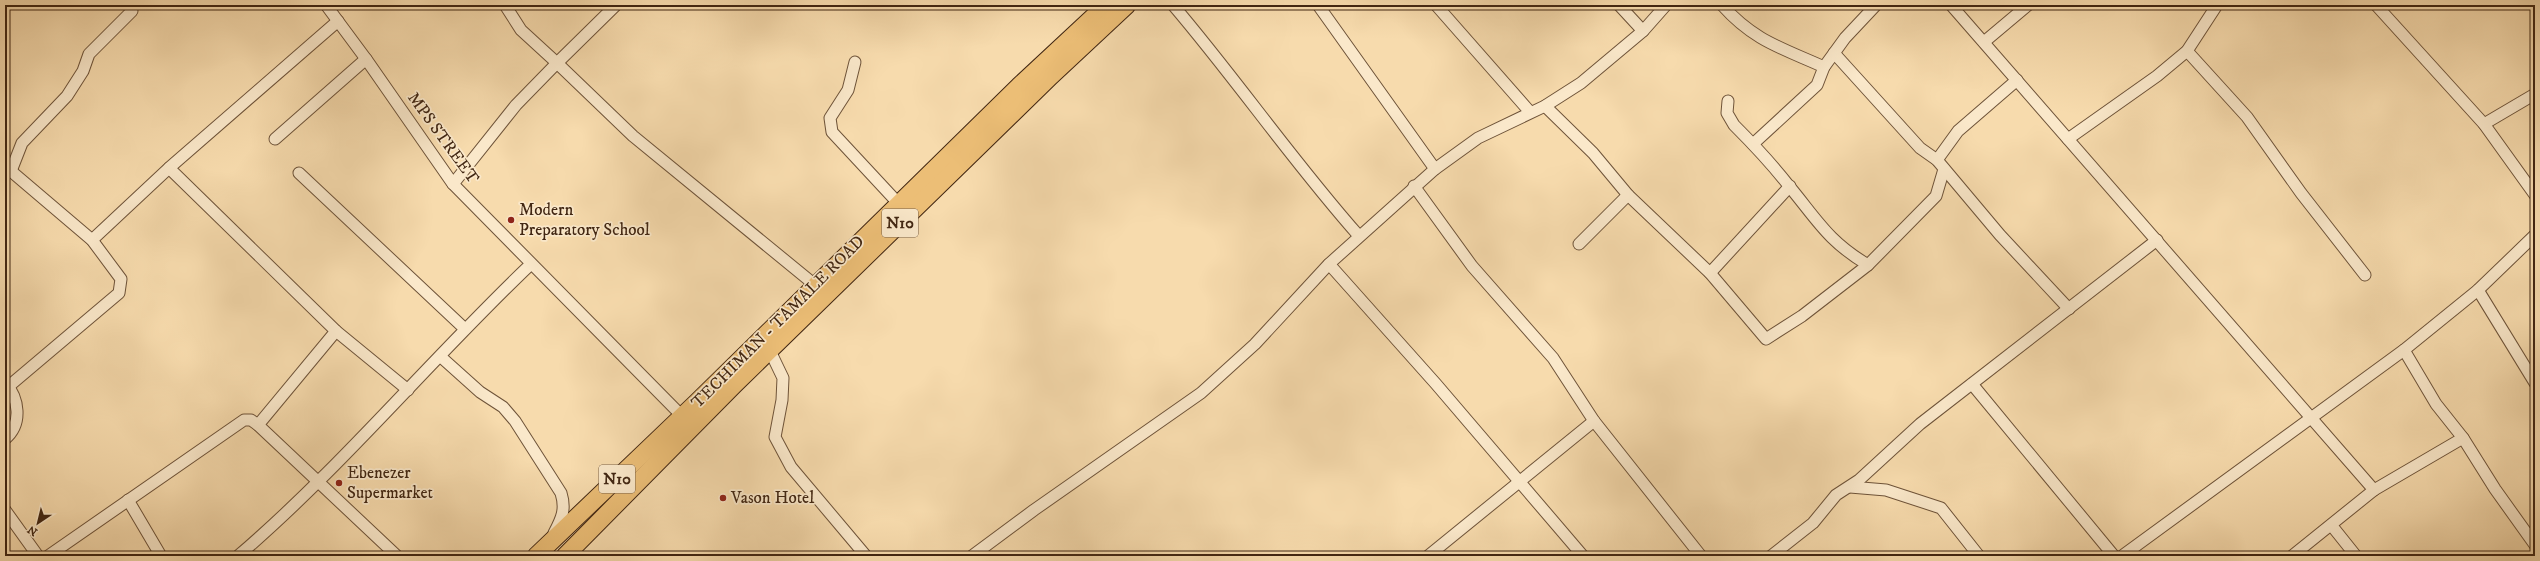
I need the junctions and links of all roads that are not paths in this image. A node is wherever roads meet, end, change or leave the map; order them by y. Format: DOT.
graph roads {
  1 [pos="326,5"];
  2 [pos="505,5"];
  3 [pos="616,5"];
  4 [pos="1106,5"];
  5 [pos="1127,5"];
  6 [pos="1173,5"];
  7 [pos="1318,5"];
  8 [pos="1436,5"];
  9 [pos="1619,5"];
  10 [pos="1666,5"];
  11 [pos="1722,5"];
  12 [pos="1876,5"];
  13 [pos="1951,5"];
  14 [pos="2028,5"];
  15 [pos="2218,5"];
  16 [pos="2376,5"];
  17 [pos="132,11"];
  18 [pos="338,21"];
  19 [pos="1643,31"];
  20 [pos="1984,42"];
  21 [pos="2187,51"];
  22 [pos="1834,53"];
  23 [pos="366,59"];
  24 [pos="855,62"];
  25 [pos="557,64"];
  26 [pos="1824,67"];
  27 [pos="2017,80"];
  28 [pos="2535,94"];
  29 [pos="1728,101"];
  30 [pos="1545,106"];
  31 [pos="1530,112"];
  32 [pos="2484,124"];
  33 [pos="275,139"];
  34 [pos="2068,139"];
  35 [pos="1753,144"];
  36 [pos="1941,165"];
  37 [pos="8,168"];
  38 [pos="169,168"];
  39 [pos="1435,169"];
  40 [pos="299,173"];
  41 [pos="453,184"];
  42 [pos="1414,186"];
  43 [pos="1790,186"];
  44 [pos="1628,195"];
  45 [pos="2535,195"];
  46 [pos="898,204"];
  47 [pos="1359,236"];
  48 [pos="2535,236"];
  49 [pos="92,240"];
  50 [pos="2157,240"];
  51 [pos="1578,244"];
  52 [pos="531,264"];
  53 [pos="1329,264"];
  54 [pos="1868,265"];
  55 [pos="1710,272"];
  56 [pos="2365,275"];
  57 [pos="815,285"];
  58 [pos="2478,290"];
  59 [pos="2069,309"];
  60 [pos="465,329"];
  61 [pos="336,331"];
  62 [pos="2404,350"];
  63 [pos="770,351"];
  64 [pos="441,356"];
  65 [pos="2535,383"];
  66 [pos="7,384"];
  67 [pos="1972,384"];
  68 [pos="408,390"];
  69 [pos="682,416"];
  70 [pos="2310,417"];
  71 [pos="1594,421"];
  72 [pos="258,425"];
  73 [pos="2462,438"];
  74 [pos="5,439"];
  75 [pos="1518,481"];
  76 [pos="318,482"];
  77 [pos="1850,488"];
  78 [pos="2374,490"];
  79 [pos="128,500"];
  80 [pos="5,510"];
  81 [pos="2332,526"];
  82 [pos="2535,545"];
  83 [pos="542,551"];
  84 [pos="38,556"];
  85 [pos="48,556"];
  86 [pos="161,556"];
  87 [pos="238,556"];
  88 [pos="397,556"];
  89 [pos="564,556"];
  90 [pos="866,556"];
  91 [pos="972,556"];
  92 [pos="1428,556"];
  93 [pos="1583,556"];
  94 [pos="1701,556"];
  95 [pos="1771,556"];
  96 [pos="1979,556"];
  97 [pos="2114,556"];
  98 [pos="2122,556"];
  99 [pos="2292,556"];
  100 [pos="2356,556"];
  1 -- 18 [label="street, MPS STREET"];
  2 -- 25 [label="street"];
  3 -- 25 [label="street"];
  4 -- 46 [label="highway, TECHIMAN - TAMALE ROAD / N10"];
  5 -- 63 [label="highway, TECHIMAN - TAMALE ROAD / N10"];
  6 -- 47 [label="street"];
  7 -- 39 [label="street"];
  8 -- 31 [label="street"];
  9 -- 19 [label="street"];
  10 -- 19 [label="street"];
  11 -- 26 [label="street"];
  12 -- 22 [label="street"];
  13 -- 20 [label="street"];
  14 -- 20 [label="street"];
  15 -- 21 [label="street"];
  16 -- 32 [label="street"];
  17 -- 37 [label="street"];
  18 -- 23 [label="street, MPS STREET"];
  18 -- 38 [label="street"];
  19 -- 30 [label="street"];
  20 -- 27 [label="street"];
  21 -- 34 [label="street"];
  21 -- 56 [label="street"];
  22 -- 26 [label="street"];
  22 -- 36 [label="street"];
  23 -- 33 [label="street"];
  23 -- 41 [label="street, MPS STREET"];
  24 -- 46 [label="street"];
  25 -- 41 [label="street"];
  25 -- 57 [label="street"];
  26 -- 35 [label="street"];
  27 -- 34 [label="street"];
  27 -- 36 [label="street"];
  28 -- 32 [label="street"];
  29 -- 35 [label="street"];
  30 -- 31 [label="street"];
  30 -- 44 [label="street"];
  31 -- 39 [label="street"];
  32 -- 45 [label="street"];
  34 -- 50 [label="street"];
  35 -- 43 [label="street"];
  36 -- 54 [label="street"];
  36 -- 59 [label="street"];
  37 -- 49 [label="street"];
  38 -- 49 [label="street"];
  38 -- 61 [label="street"];
  39 -- 42 [label="street"];
  40 -- 60 [label="street"];
  41 -- 52 [label="street, MPS STREET"];
  42 -- 47 [label="street"];
  42 -- 71 [label="street"];
  43 -- 54 [label="street"];
  43 -- 55 [label="street"];
  44 -- 51 [label="street"];
  44 -- 55 [label="street"];
  46 -- 57 [label="highway, TECHIMAN - TAMALE ROAD / N10"];
  47 -- 53 [label="street"];
  48 -- 58 [label="street"];
  49 -- 66 [label="street"];
  50 -- 59 [label="street"];
  50 -- 70 [label="street"];
  52 -- 60 [label="street"];
  52 -- 69 [label="street, MPS STREET"];
  53 -- 75 [label="street"];
  53 -- 91 [label="street"];
  54 -- 55 [label="street"];
  57 -- 69 [label="highway, TECHIMAN - TAMALE ROAD / N10"];
  58 -- 62 [label="street"];
  58 -- 65 [label="street"];
  59 -- 67 [label="street"];
  60 -- 64 [label="street"];
  61 -- 68 [label="street"];
  61 -- 72 [label="street"];
  62 -- 70 [label="street"];
  62 -- 73 [label="street"];
  63 -- 89 [label="highway, TECHIMAN - TAMALE ROAD / N10"];
  63 -- 90 [label="street"];
  64 -- 68 [label="street"];
  64 -- 83 [label="street"];
  66 -- 74 [label="street"];
  67 -- 77 [label="street"];
  67 -- 97 [label="street"];
  68 -- 76 [label="street"];
  69 -- 83 [label="highway, TECHIMAN - TAMALE ROAD / N10"];
  70 -- 78 [label="street"];
  70 -- 98 [label="street"];
  71 -- 75 [label="street"];
  71 -- 94 [label="street"];
  72 -- 76 [label="street"];
  72 -- 79 [label="street"];
  73 -- 78 [label="street"];
  73 -- 82 [label="street"];
  75 -- 92 [label="street"];
  75 -- 93 [label="street"];
  76 -- 87 [label="street"];
  76 -- 88 [label="street"];
  77 -- 95 [label="street"];
  77 -- 96 [label="street"];
  78 -- 81 [label="street"];
  79 -- 85 [label="street"];
  79 -- 86 [label="street"];
  80 -- 84 [label="street"];
  81 -- 99 [label="street"];
  81 -- 100 [label="street"];
}
